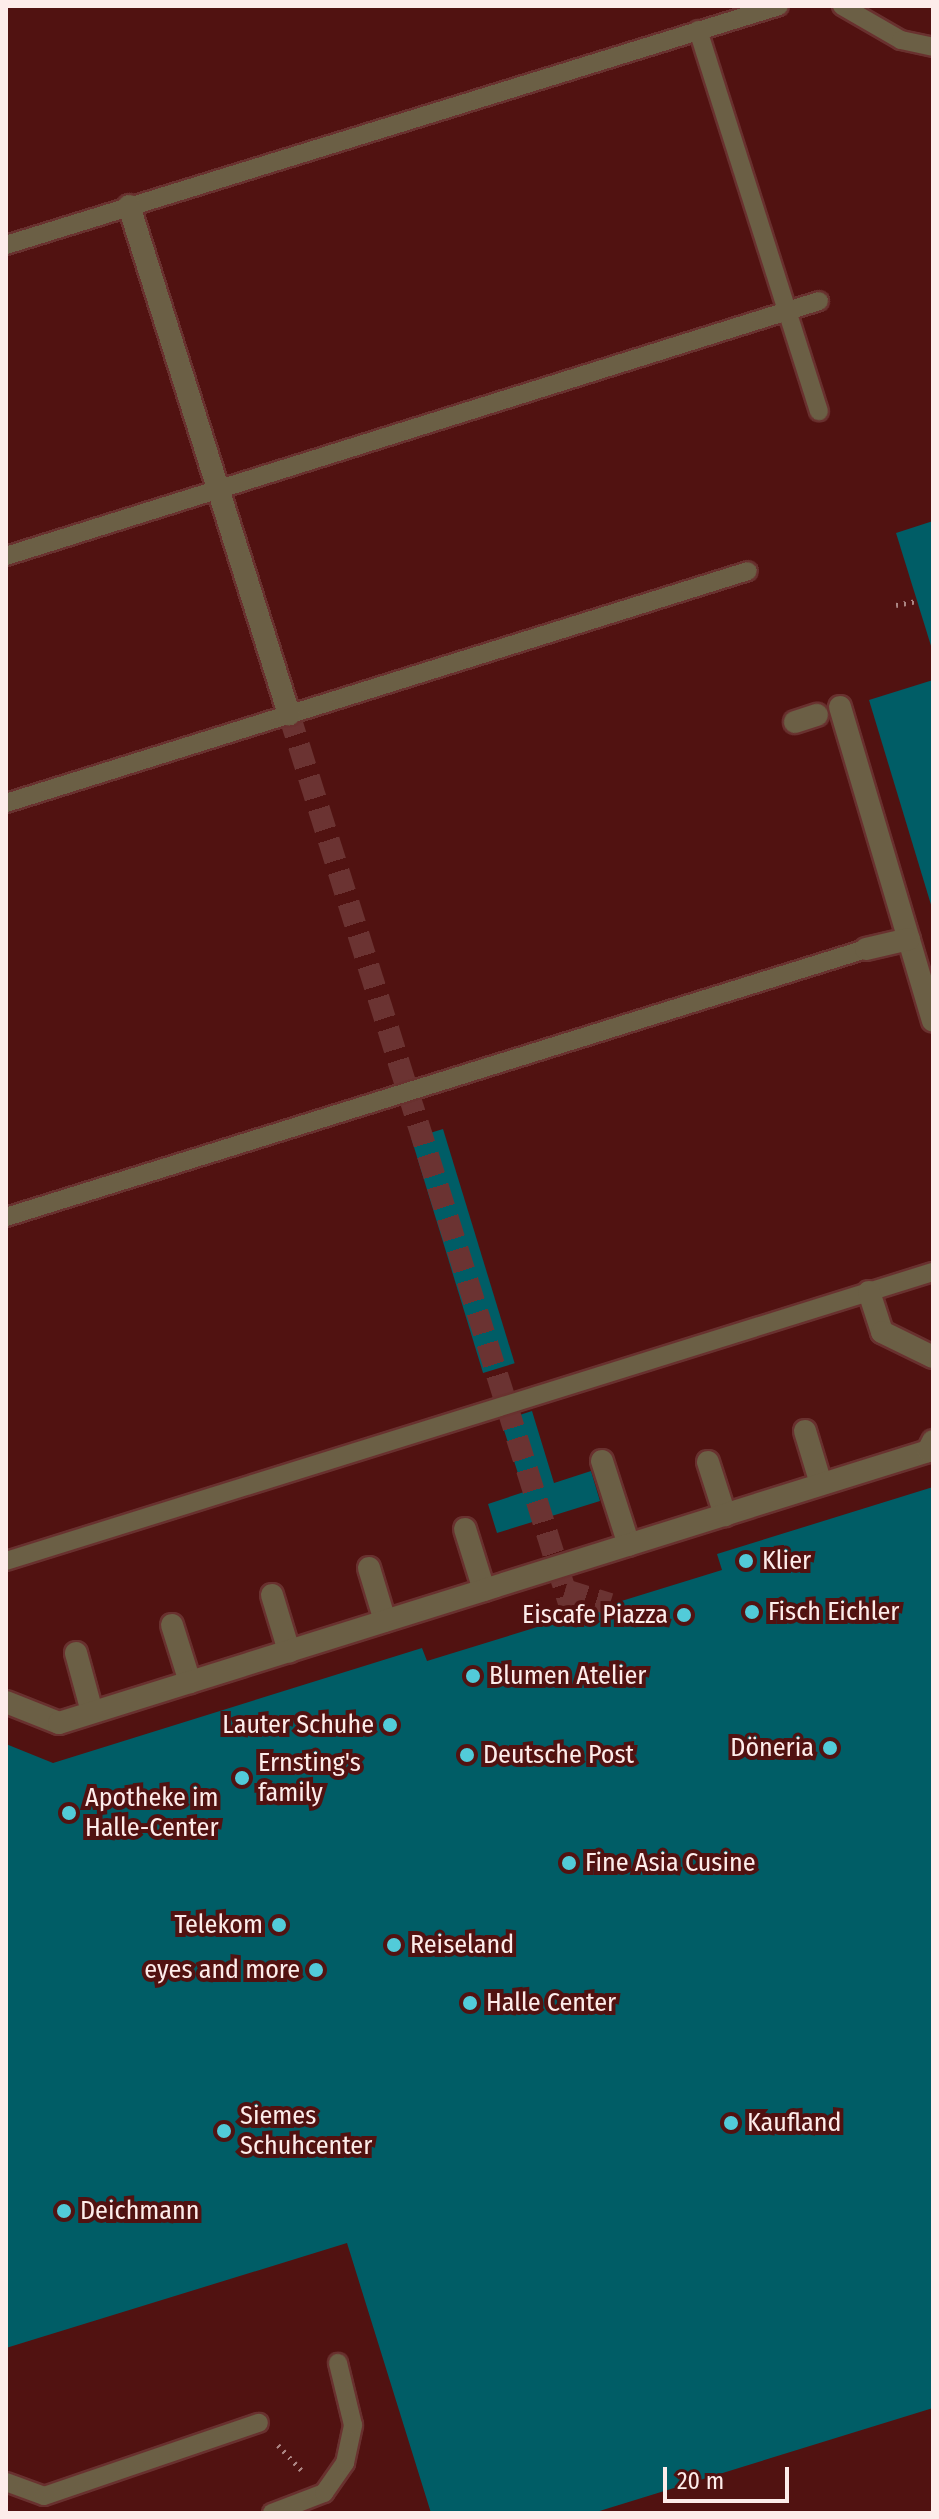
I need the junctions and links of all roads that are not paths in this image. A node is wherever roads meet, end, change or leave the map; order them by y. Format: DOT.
graph roads {
  1 [pos="779,6"];
  2 [pos="842,6"];
  3 [pos="698,30"];
  4 [pos="933,47"];
  5 [pos="129,206"];
  6 [pos="6,245"];
  7 [pos="819,301"];
  8 [pos="787,310"];
  9 [pos="819,411"];
  10 [pos="219,490"];
  11 [pos="6,556"];
  12 [pos="748,571"];
  13 [pos="840,707"];
  14 [pos="289,714"];
  15 [pos="817,715"];
  16 [pos="795,722"];
  17 [pos="6,803"];
  18 [pos="909,939"];
  19 [pos="866,949"];
  20 [pos="933,1020"];
  21 [pos="6,1217"];
  22 [pos="933,1272"];
  23 [pos="869,1292"];
  24 [pos="933,1357"];
  25 [pos="805,1431"];
  26 [pos="933,1441"];
  27 [pos="602,1461"];
  28 [pos="708,1462"];
  29 [pos="821,1484"];
  30 [pos="725,1515"];
  31 [pos="465,1529"];
  32 [pos="629,1545"];
  33 [pos="6,1561"];
  34 [pos="369,1568"];
  35 [pos="484,1590"];
  36 [pos="272,1595"];
  37 [pos="385,1621"];
  38 [pos="172,1625"];
  39 [pos="289,1651"];
  40 [pos="76,1653"];
  41 [pos="190,1682"];
  42 [pos="6,1702"];
  43 [pos="92,1712"];
  44 [pos="338,2363"];
  45 [pos="259,2423"];
  46 [pos="6,2482"];
  47 [pos="272,2513"];
  1 -- 3 [label="lane"];
  2 -- 4 [label="lane"];
  3 -- 5 [label="lane"];
  3 -- 8 [label="lane"];
  5 -- 6 [label="lane"];
  5 -- 10 [label="street"];
  7 -- 8 [label="lane"];
  8 -- 9 [label="lane"];
  8 -- 10 [label="lane"];
  10 -- 11 [label="lane"];
  10 -- 14 [label="street"];
  12 -- 14 [label="lane"];
  13 -- 18 [label="street"];
  14 -- 17 [label="lane"];
  15 -- 16 [label="street"];
  18 -- 19 [label="street"];
  18 -- 20 [label="street"];
  19 -- 21 [label="lane"];
  22 -- 23 [label="lane"];
  23 -- 24 [label="street"];
  23 -- 33 [label="lane"];
  25 -- 29 [label="street"];
  26 -- 29 [label="street"];
  27 -- 32 [label="street"];
  28 -- 30 [label="street"];
  29 -- 30 [label="street"];
  30 -- 32 [label="street"];
  31 -- 35 [label="street"];
  32 -- 35 [label="street"];
  34 -- 37 [label="street"];
  35 -- 37 [label="street"];
  36 -- 39 [label="street"];
  37 -- 39 [label="street"];
  38 -- 41 [label="street"];
  39 -- 41 [label="street"];
  40 -- 43 [label="street"];
  41 -- 43 [label="street"];
  42 -- 43 [label="street"];
  44 -- 47 [label="lane"];
  45 -- 46 [label="lane"];
}
